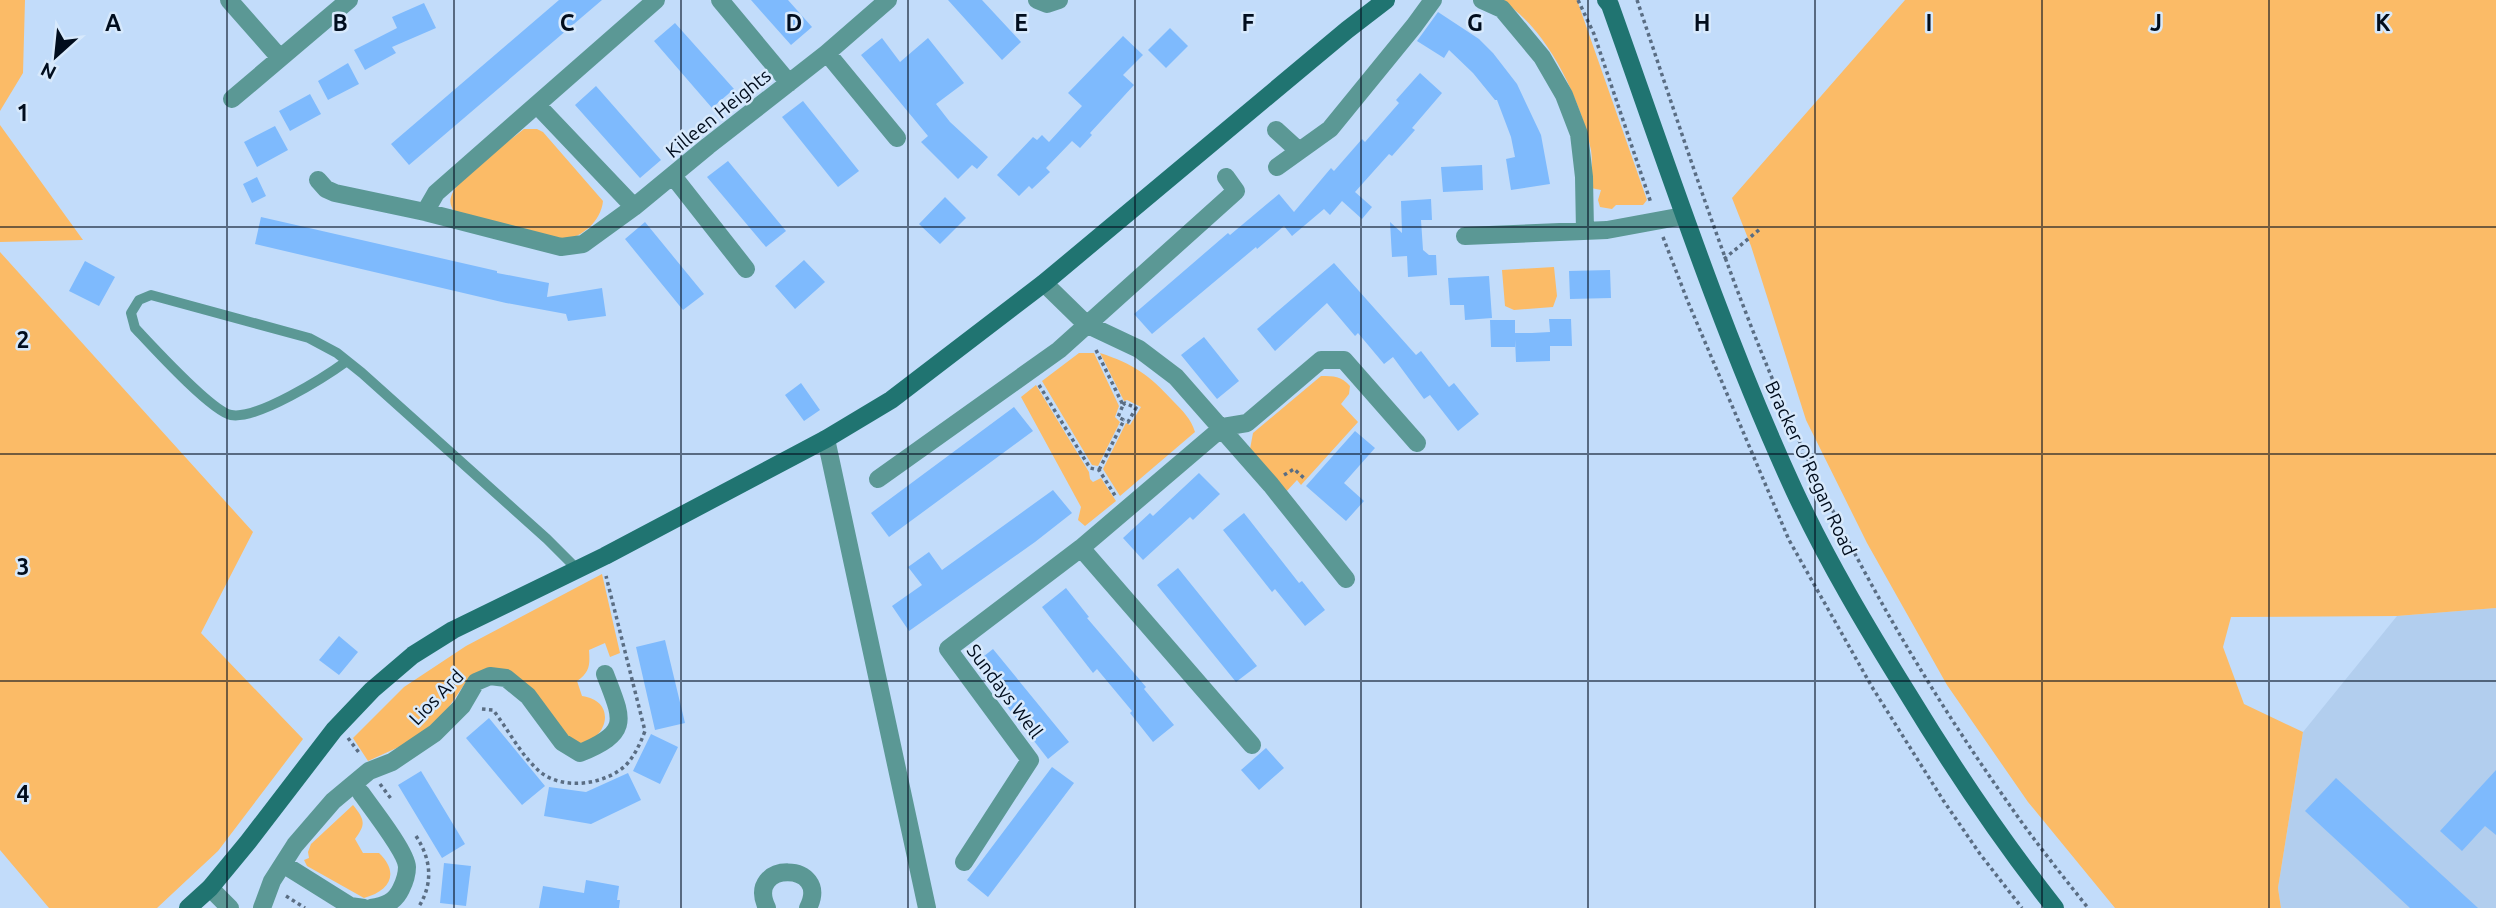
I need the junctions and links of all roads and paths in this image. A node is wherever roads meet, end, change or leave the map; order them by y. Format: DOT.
graph roads {
  1 [pos="229,0"];
  2 [pos="349,0"];
  3 [pos="656,0"];
  4 [pos="720,0"];
  5 [pos="888,0"];
  6 [pos="1037,0"];
  7 [pos="1059,0"];
  8 [pos="1386,0"];
  9 [pos="1433,0"];
  10 [pos="1482,0"];
  11 [pos="1637,0"];
  12 [pos="1608,2"];
  13 [pos="827,53"];
  14 [pos="280,58"];
  15 [pos="789,83"];
  16 [pos="232,99"];
  17 [pos="537,105"];
  18 [pos="1276,130"];
  19 [pos="897,138"];
  20 [pos="1299,151"];
  21 [pos="1277,167"];
  22 [pos="673,176"];
  23 [pos="1226,177"];
  24 [pos="318,180"];
  25 [pos="634,207"];
  26 [pos="425,212"];
  27 [pos="1683,216"];
  28 [pos="1760,229"];
  29 [pos="1585,231"];
  30 [pos="1465,236"];
  31 [pos="1725,258"];
  32 [pos="1702,266"];
  33 [pos="746,269"];
  34 [pos="1044,283"];
  35 [pos="1086,324"];
  36 [pos="1108,352"];
  37 [pos="347,361"];
  38 [pos="1031,370"];
  39 [pos="1123,405"];
  40 [pos="1124,420"];
  41 [pos="1223,427"];
  42 [pos="825,439"];
  43 [pos="1417,443"];
  44 [pos="1099,470"];
  45 [pos="878,480"];
  46 [pos="1125,511"];
  47 [pos="1081,548"];
  48 [pos="601,558"];
  49 [pos="577,569"];
  50 [pos="1346,579"];
  51 [pos="605,674"];
  52 [pos="481,709"];
  53 [pos="1252,745"];
  54 [pos="378,780"];
  55 [pos="361,793"];
  56 [pos="964,862"];
  57 [pos="283,864"];
  58 [pos="210,888"];
  59 [pos="270,904"];
  60 [pos="926,907"];
  61 [pos="188,908"];
  62 [pos="230,908"];
  63 [pos="305,908"];
  64 [pos="364,908"];
  65 [pos="371,908"];
  66 [pos="767,908"];
  67 [pos="808,908"];
  68 [pos="2055,908"];
  69 [pos="2088,908"];
  1 -- 14 [label="street"];
  2 -- 14 [label="street"];
  3 -- 17 [label="street"];
  4 -- 15 [label="street, Killeen Heights"];
  5 -- 13 [label="street, Killeen Heights"];
  6 -- 7 [label="street"];
  8 -- 34 [label="main road"];
  9 -- 20 [label="street"];
  10 -- 29 [label="street"];
  11 -- 31 [label="path"];
  12 -- 27 [label="main road, Bracker O'Regan Road"];
  13 -- 15 [label="street, Killeen Heights"];
  13 -- 19 [label="street"];
  14 -- 16 [label="street"];
  15 -- 22 [label="street, Killeen Heights"];
  17 -- 25 [label="street"];
  17 -- 26 [label="street"];
  18 -- 20 [label="street"];
  20 -- 21 [label="street"];
  22 -- 25 [label="street, Killeen Heights"];
  22 -- 33 [label="street, Killeen Heights"];
  23 -- 35 [label="street"];
  24 -- 26 [label="street, Killeen Heights"];
  25 -- 26 [label="street, Killeen Heights"];
  27 -- 29 [label="street"];
  27 -- 32 [label="main road, Bracker O'Regan Road"];
  28 -- 31 [label="path"];
  29 -- 30 [label="street"];
  31 -- 32 [label="path"];
  31 -- 69 [label="path"];
  32 -- 68 [label="main road, Bracker O'Regan Road"];
  34 -- 35 [label="street"];
  34 -- 42 [label="main road"];
  35 -- 38 [label="street"];
  35 -- 41 [label="street"];
  36 -- 39 [label="path"];
  37 -- 37 [label="lane"];
  37 -- 49 [label="lane"];
  38 -- 44 [label="path"];
  38 -- 45 [label="street"];
  39 -- 40 [label="path"];
  39 -- 40 [label="path"];
  40 -- 44 [label="path"];
  41 -- 43 [label="street, Sundays Well"];
  41 -- 46 [label="street, Sundays Well"];
  41 -- 50 [label="street"];
  42 -- 48 [label="main road"];
  42 -- 60 [label="street"];
  44 -- 46 [label="path"];
  46 -- 47 [label="street, Sundays Well"];
  47 -- 53 [label="street"];
  47 -- 56 [label="street, Sundays Well"];
  48 -- 49 [label="main road"];
  48 -- 52 [label="path"];
  49 -- 58 [label="main road"];
  51 -- 57 [label="street, Lios Ard"];
  54 -- 55 [label="path"];
  55 -- 65 [label="street"];
  57 -- 59 [label="street, Lios Ard"];
  57 -- 64 [label="street"];
  58 -- 61 [label="main road"];
  58 -- 62 [label="street"];
  59 -- 63 [label="path"];
  66 -- 67 [label="street"];
}
